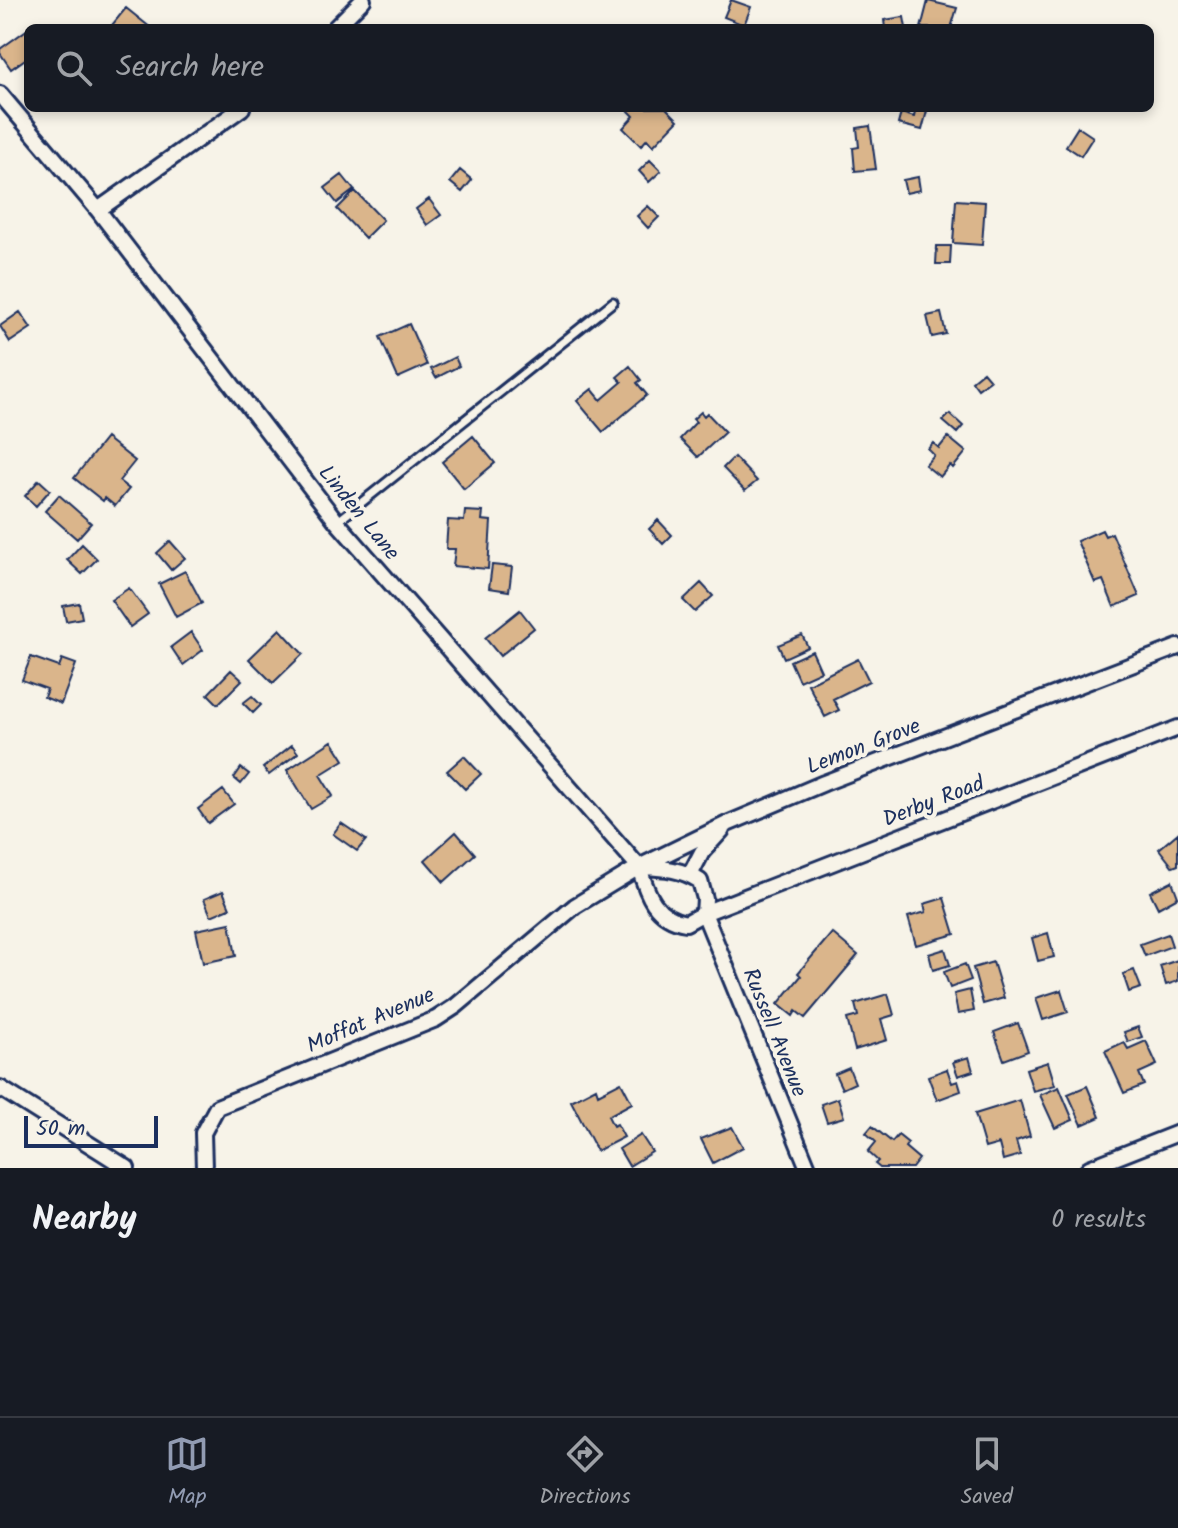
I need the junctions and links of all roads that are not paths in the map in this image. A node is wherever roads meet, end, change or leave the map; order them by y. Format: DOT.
graph roads {
  1 [pos="363,0"];
  2 [pos="339,24"];
  3 [pos="0,94"];
  4 [pos="236,112"];
  5 [pos="98,210"];
  6 [pos="613,302"];
  7 [pos="337,522"];
  8 [pos="1178,647"];
  9 [pos="1178,728"];
  10 [pos="727,824"];
  11 [pos="639,867"];
  12 [pos="690,875"];
  13 [pos="575,906"];
  14 [pos="704,913"];
  15 [pos="0,1088"];
  16 [pos="1178,1133"];
  17 [pos="127,1168"];
  18 [pos="204,1168"];
  19 [pos="808,1168"];
  20 [pos="1089,1168"];
  1 -- 2 [label="street"];
  3 -- 5 [label="street, Linden Lane"];
  4 -- 5 [label="street"];
  5 -- 7 [label="street, Linden Lane"];
  6 -- 7 [label="lane"];
  7 -- 11 [label="street, Linden Lane"];
  8 -- 10 [label="street, Lemon Grove"];
  9 -- 14 [label="street, Derby Road"];
  10 -- 11 [label="street, Lemon Grove"];
  10 -- 12 [label="street"];
  11 -- 12 [label="street"];
  11 -- 13 [label="street, Lemon Grove"];
  11 -- 14 [label="street, Linden Lane"];
  12 -- 14 [label="street, Russell Avenue"];
  13 -- 18 [label="street, Moffat Avenue"];
  14 -- 19 [label="street, Russell Avenue"];
  15 -- 17 [label="street"];
  16 -- 20 [label="street"];
}
